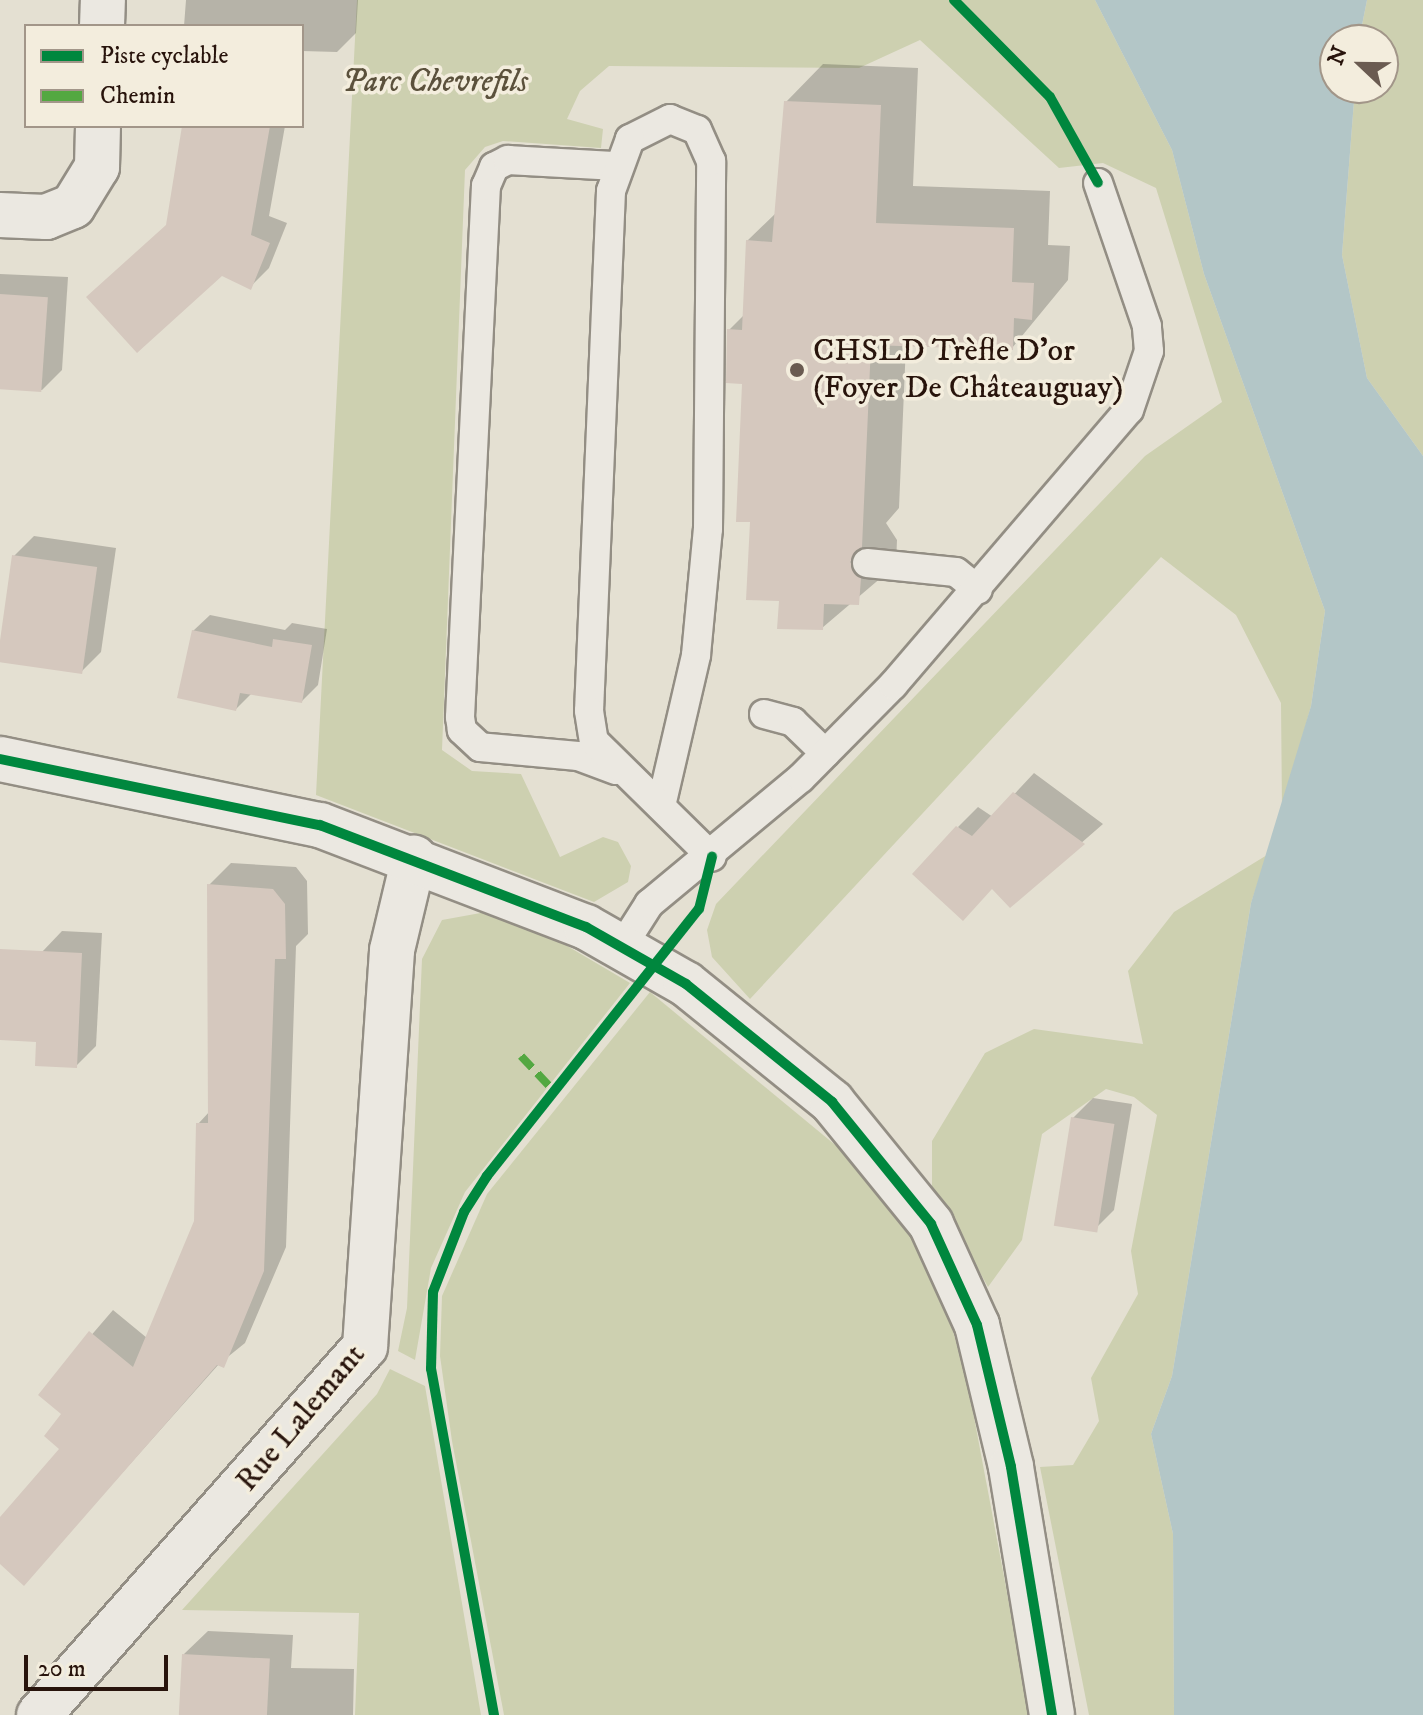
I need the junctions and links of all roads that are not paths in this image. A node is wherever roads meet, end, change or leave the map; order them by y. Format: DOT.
graph roads {
  1 [pos="103,0"];
  2 [pos="102,24"];
  3 [pos="98,128"];
  4 [pos="617,166"];
  5 [pos="1098,183"];
  6 [pos="0,215"];
  7 [pos="867,563"];
  8 [pos="978,590"];
  9 [pos="764,714"];
  10 [pos="825,753"];
  11 [pos="0,759"];
  12 [pos="631,778"];
  13 [pos="661,806"];
  14 [pos="712,857"];
  15 [pos="414,858"];
  16 [pos="623,945"];
  17 [pos="39,1715"];
  18 [pos="1052,1715"];
  1 -- 2 [label="street"];
  3 -- 6 [label="street"];
  4 -- 12 [label="lane"];
  4 -- 12 [label="lane"];
  4 -- 13 [label="lane"];
  5 -- 8 [label="lane"];
  7 -- 8 [label="lane"];
  8 -- 10 [label="lane"];
  9 -- 10 [label="lane"];
  10 -- 14 [label="lane"];
  11 -- 15 [label="street"];
  12 -- 13 [label="lane"];
  13 -- 14 [label="lane"];
  14 -- 16 [label="lane"];
  15 -- 16 [label="street"];
  15 -- 17 [label="street, Rue Lalemant"];
  16 -- 18 [label="street"];
}
